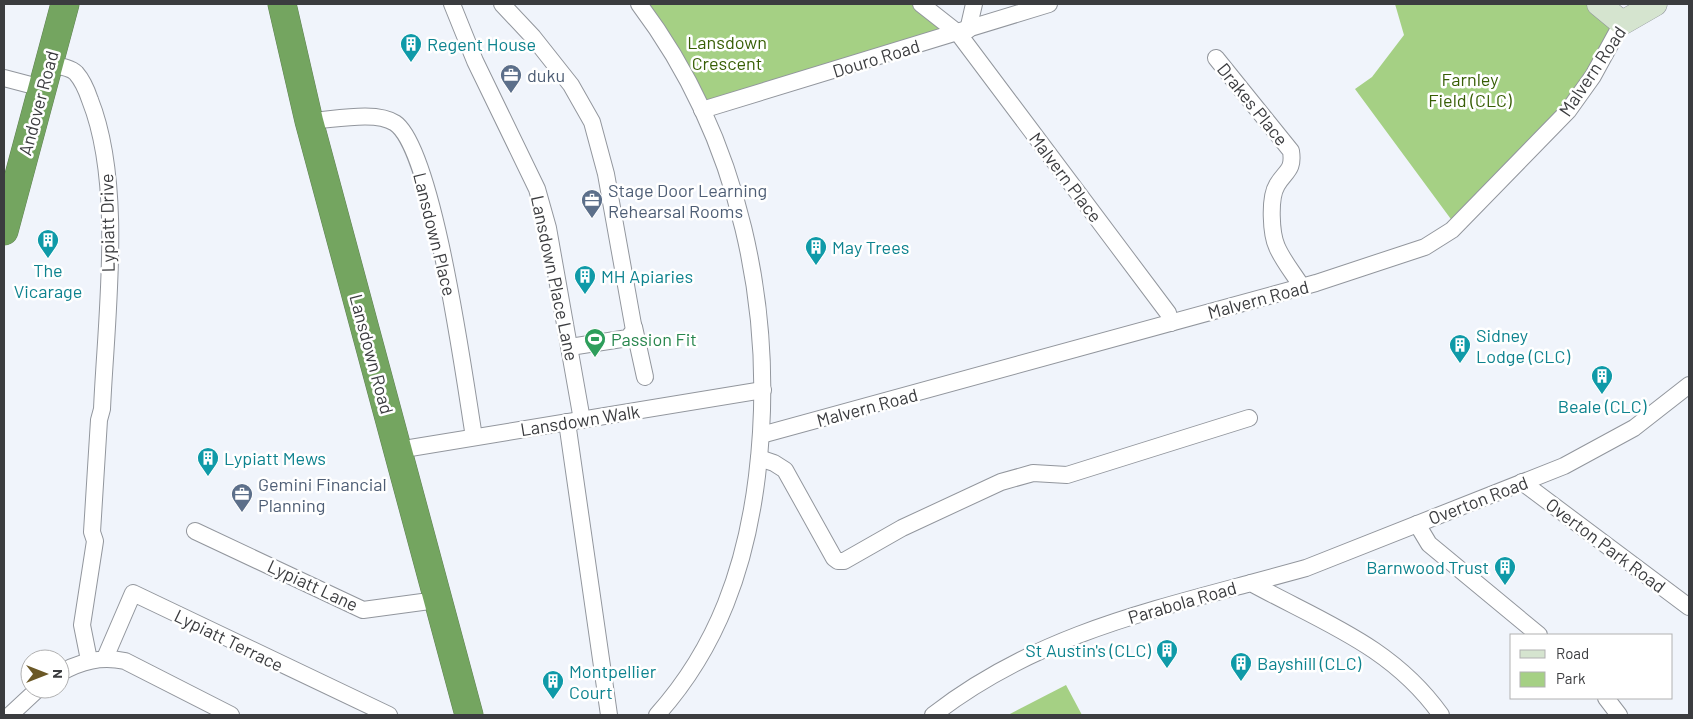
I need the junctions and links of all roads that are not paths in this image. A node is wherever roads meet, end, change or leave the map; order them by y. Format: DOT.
graph roads {
  1 [pos="65,4"];
  2 [pos="282,4"];
  3 [pos="452,4"];
  4 [pos="502,4"];
  5 [pos="639,4"];
  6 [pos="921,4"];
  7 [pos="974,4"];
  8 [pos="1049,4"];
  9 [pos="1599,4"];
  10 [pos="1655,4"];
  11 [pos="1622,23"];
  12 [pos="963,31"];
  13 [pos="1216,58"];
  14 [pos="45,76"];
  15 [pos="4,78"];
  16 [pos="702,110"];
  17 [pos="309,122"];
  18 [pos="4,231"];
  19 [pos="1302,287"];
  20 [pos="1171,323"];
  21 [pos="634,328"];
  22 [pos="570,347"];
  23 [pos="645,377"];
  24 [pos="1689,385"];
  25 [pos="763,390"];
  26 [pos="1249,418"];
  27 [pos="575,421"];
  28 [pos="761,435"];
  29 [pos="474,438"];
  30 [pos="398,450"];
  31 [pos="759,458"];
  32 [pos="1522,482"];
  33 [pos="1417,524"];
  34 [pos="195,531"];
  35 [pos="1251,583"];
  36 [pos="437,600"];
  37 [pos="1689,607"];
  38 [pos="1538,634"];
  39 [pos="97,659"];
  40 [pos="70,669"];
  41 [pos="27,699"];
  42 [pos="1607,699"];
  43 [pos="466,711"];
  44 [pos="10,715"];
  45 [pos="231,715"];
  46 [pos="389,715"];
  47 [pos="609,715"];
  48 [pos="657,715"];
  49 [pos="933,715"];
  50 [pos="1441,715"];
  51 [pos="1619,715"];
  1 -- 14 [label="highway, Andover Road"];
  2 -- 17 [label="highway, Lansdown Road"];
  3 -- 22 [label="street, Lansdown Place Lane"];
  4 -- 21 [label="street"];
  5 -- 16 [label="street"];
  6 -- 12 [label="street, Malvern Place"];
  7 -- 12 [label="street"];
  8 -- 12 [label="street, Douro Road"];
  9 -- 11 [label="street"];
  10 -- 11 [label="street, Malvern Road"];
  11 -- 19 [label="street, Malvern Road"];
  12 -- 16 [label="street, Douro Road"];
  12 -- 20 [label="street, Malvern Place"];
  13 -- 19 [label="street, Drakes Place"];
  14 -- 15 [label="street, Lypiatt Drive"];
  14 -- 18 [label="highway, Andover Road"];
  14 -- 39 [label="street, Lypiatt Drive"];
  16 -- 25 [label="street"];
  17 -- 29 [label="street, Lansdown Place"];
  17 -- 30 [label="highway, Lansdown Road"];
  19 -- 20 [label="street, Malvern Road"];
  20 -- 28 [label="street, Malvern Road"];
  21 -- 22 [label="street"];
  21 -- 23 [label="street"];
  22 -- 27 [label="street, Lansdown Place Lane"];
  24 -- 32 [label="street, Overton Road"];
  25 -- 27 [label="street, Lansdown Walk"];
  25 -- 28 [label="street"];
  26 -- 31 [label="street"];
  27 -- 29 [label="street, Lansdown Walk"];
  27 -- 47 [label="street, Lansdown Place Lane"];
  28 -- 31 [label="street"];
  29 -- 30 [label="street, Lansdown Walk"];
  30 -- 36 [label="highway, Lansdown Road"];
  31 -- 48 [label="street"];
  32 -- 33 [label="street, Overton Road"];
  32 -- 37 [label="street, Overton Park Road"];
  33 -- 35 [label="street, Overton Road"];
  33 -- 38 [label="street"];
  34 -- 36 [label="street, Lypiatt Lane"];
  35 -- 49 [label="street, Parabola Road"];
  35 -- 50 [label="street, Parabola Road"];
  36 -- 43 [label="highway, Lansdown Road"];
  39 -- 40 [label="street"];
  39 -- 45 [label="street"];
  39 -- 46 [label="street, Lypiatt Terrace"];
  41 -- 44 [label="street"];
  42 -- 51 [label="street"];
}
